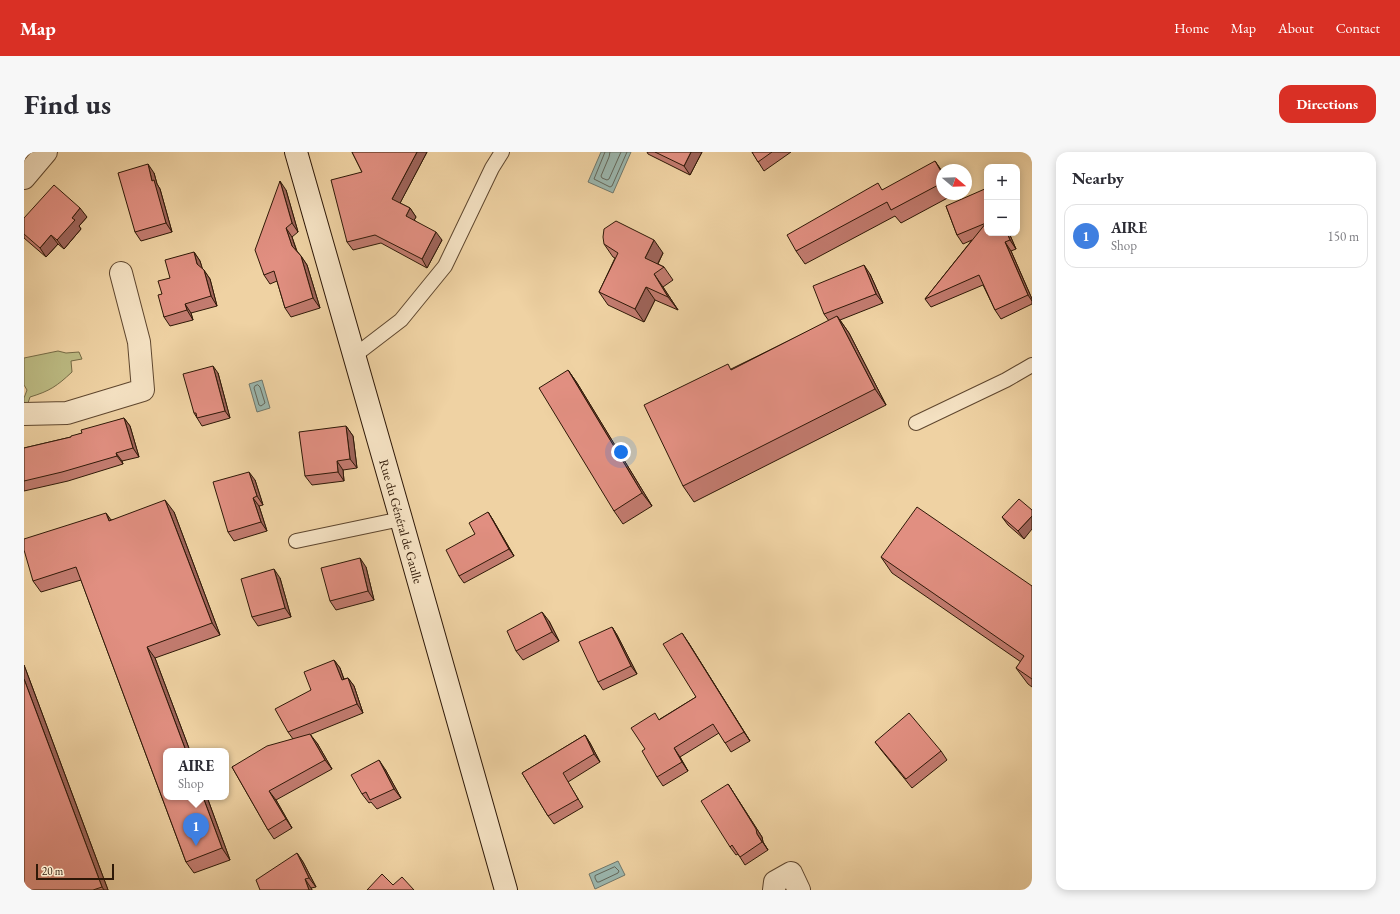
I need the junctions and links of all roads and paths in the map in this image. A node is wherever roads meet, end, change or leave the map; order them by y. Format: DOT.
graph roads {
  1 [pos="46,152"];
  2 [pos="296,152"];
  3 [pos="502,152"];
  4 [pos="24,178"];
  5 [pos="121,273"];
  6 [pos="354,356"];
  7 [pos="1032,365"];
  8 [pos="24,414"];
  9 [pos="916,423"];
  10 [pos="401,518"];
  11 [pos="296,541"];
  12 [pos="506,890"];
  13 [pos="774,890"];
  14 [pos="799,890"];
  1 -- 4 [label="main road"];
  2 -- 6 [label="main road, Rue du Général de Gaulle"];
  3 -- 6 [label="lane"];
  5 -- 8 [label="main road"];
  6 -- 10 [label="main road, Rue du Général de Gaulle"];
  7 -- 9 [label="lane"];
  10 -- 11 [label="lane"];
  10 -- 12 [label="main road, Rue du Général de Gaulle"];
  13 -- 14 [label="main road"];
}
